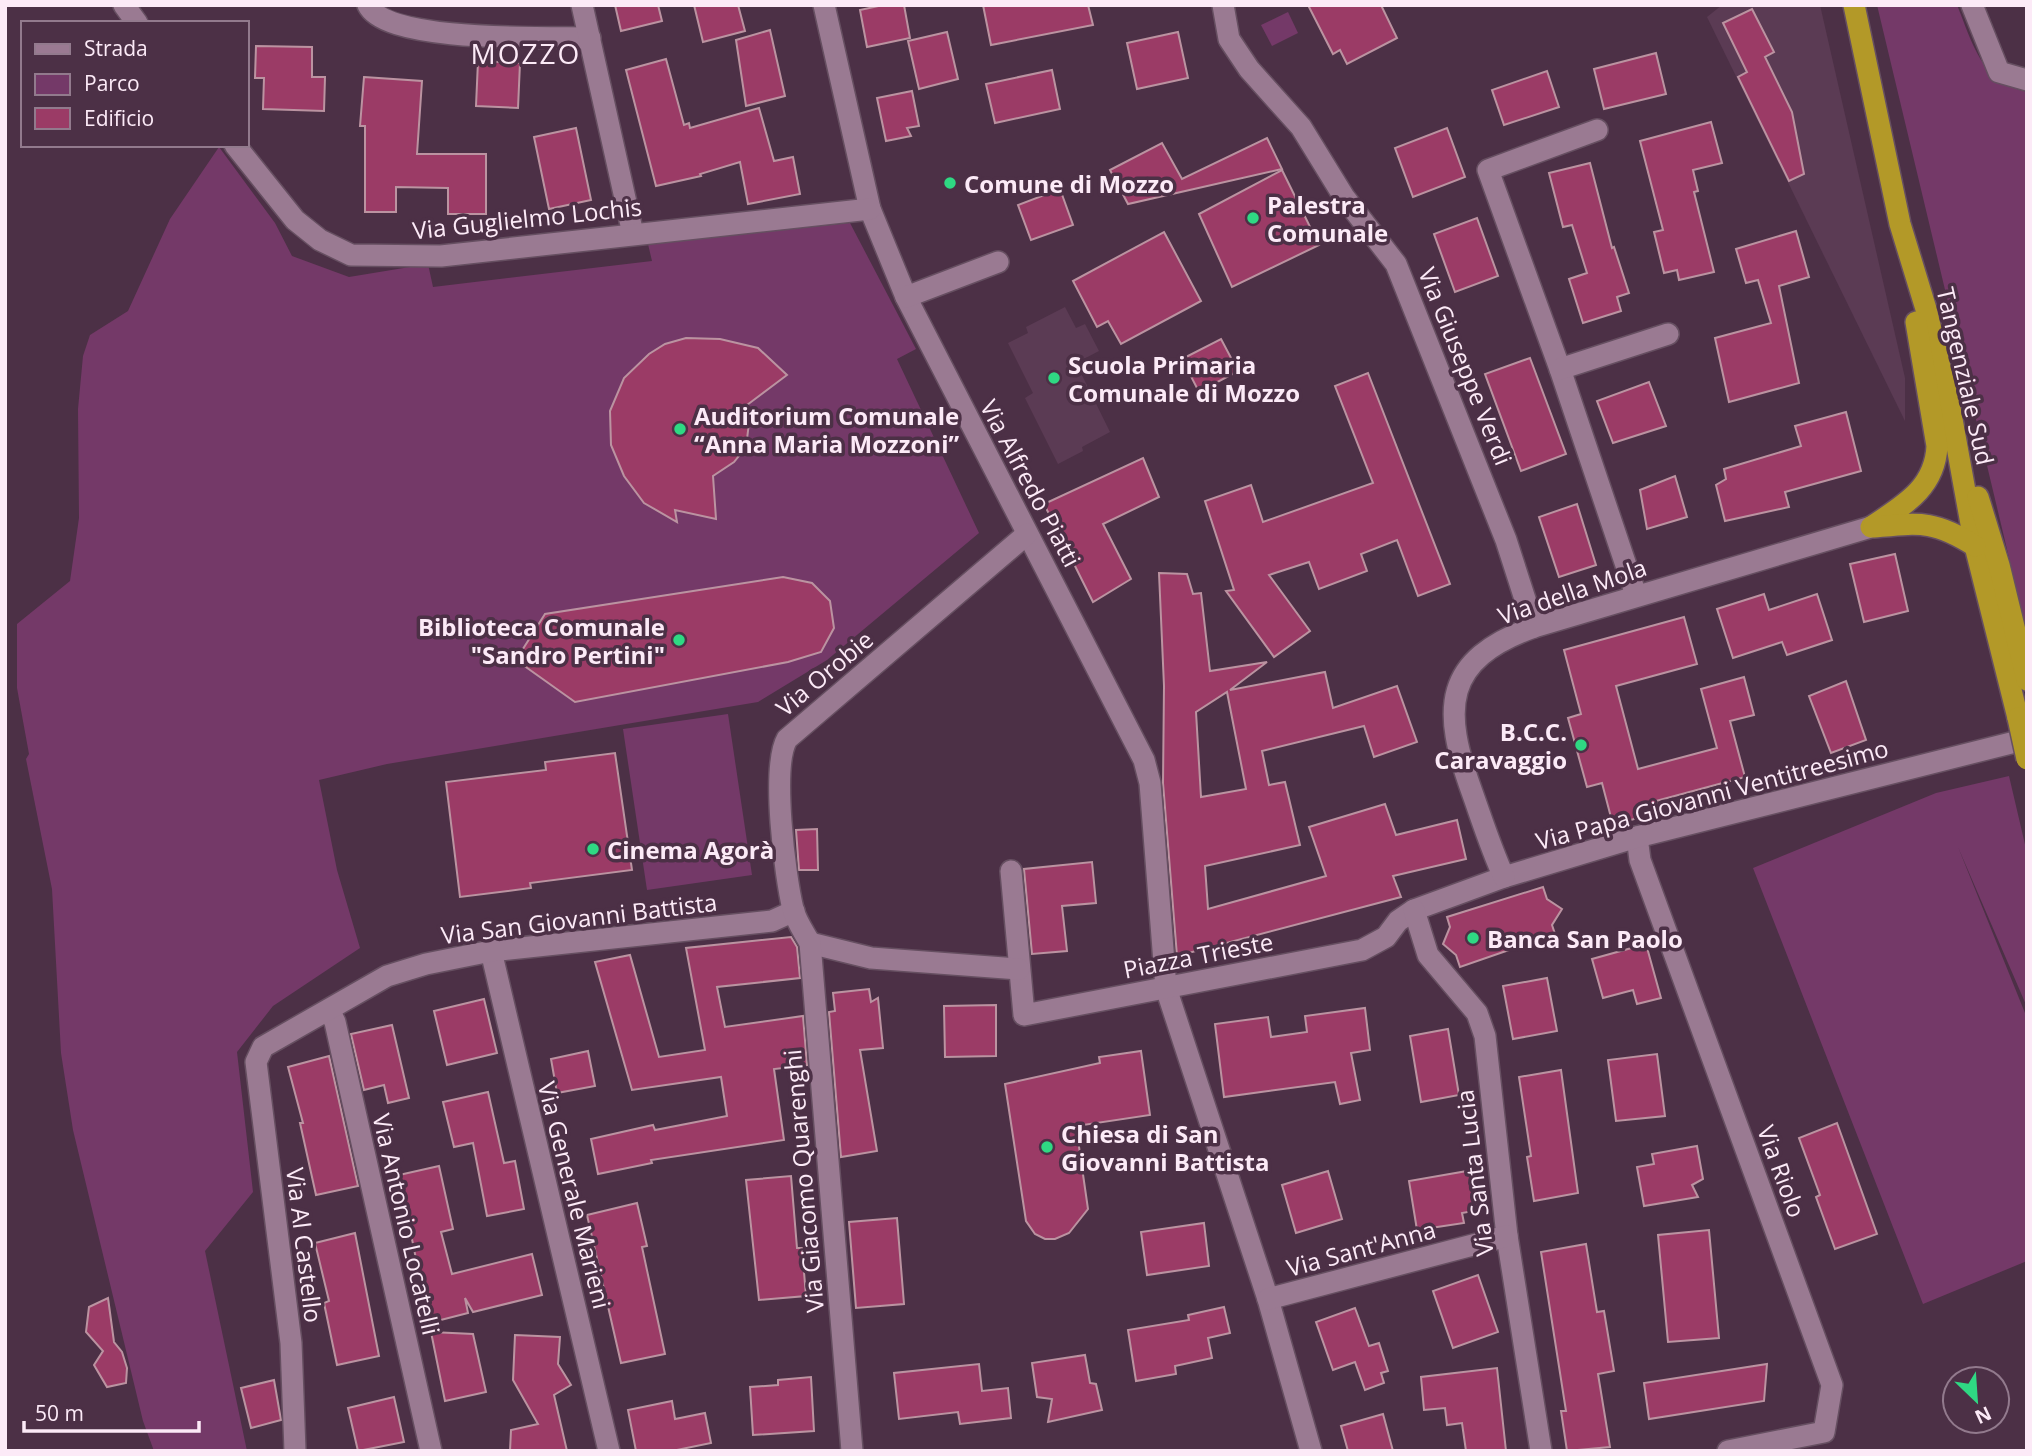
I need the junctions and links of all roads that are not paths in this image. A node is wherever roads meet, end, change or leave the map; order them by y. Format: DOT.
graph roads {
  1 [pos="124,5"];
  2 [pos="368,5"];
  3 [pos="583,5"];
  4 [pos="824,5"];
  5 [pos="1223,5"];
  6 [pos="1854,5"];
  7 [pos="1972,5"];
  8 [pos="136,21"];
  9 [pos="590,38"];
  10 [pos="2027,80"];
  11 [pos="1597,130"];
  12 [pos="238,147"];
  13 [pos="870,209"];
  14 [pos="1900,224"];
  15 [pos="633,234"];
  16 [pos="998,262"];
  17 [pos="906,297"];
  18 [pos="1668,334"];
  19 [pos="1560,369"];
  20 [pos="1950,408"];
  21 [pos="1871,527"];
  22 [pos="1027,534"];
  23 [pos="1975,546"];
  24 [pos="1636,595"];
  25 [pos="1534,627"];
  26 [pos="2027,680"];
  27 [pos="2027,739"];
  28 [pos="2027,759"];
  29 [pos="1637,837"];
  30 [pos="1010,871"];
  31 [pos="1504,877"];
  32 [pos="1414,909"];
  33 [pos="794,911"];
  34 [pos="810,943"];
  35 [pos="491,951"];
  36 [pos="1018,970"];
  37 [pos="1166,988"];
  38 [pos="329,1010"];
  39 [pos="263,1047"];
  40 [pos="1507,1236"];
  41 [pos="1268,1299"];
  42 [pos="1824,1443"];
  43 [pos="295,1451"];
  44 [pos="431,1451"];
  45 [pos="609,1451"];
  46 [pos="852,1451"];
  47 [pos="1311,1451"];
  48 [pos="1541,1451"];
  49 [pos="1728,1451"];
  1 -- 8 [label="street"];
  2 -- 9 [label="street"];
  3 -- 9 [label="street"];
  4 -- 13 [label="street, Via Alfredo Piatti"];
  5 -- 25 [label="street, Via Giuseppe Verdi"];
  6 -- 14 [label="highway, Tangenziale Sud"];
  7 -- 10 [label="street"];
  9 -- 15 [label="street"];
  11 -- 19 [label="street"];
  12 -- 15 [label="street, Via Guglielmo Lochis"];
  13 -- 15 [label="street, Via Guglielmo Lochis"];
  13 -- 17 [label="street, Via Alfredo Piatti"];
  14 -- 20 [label="highway, Tangenziale Sud"];
  14 -- 21 [label="highway"];
  16 -- 17 [label="street"];
  17 -- 22 [label="street, Via Alfredo Piatti"];
  18 -- 19 [label="street"];
  19 -- 24 [label="street"];
  20 -- 23 [label="highway, Tangenziale Sud"];
  20 -- 26 [label="highway"];
  21 -- 23 [label="highway"];
  21 -- 24 [label="street, Via della Mola"];
  22 -- 33 [label="street, Via Orobie"];
  22 -- 37 [label="street, Via Alfredo Piatti"];
  23 -- 28 [label="highway, Tangenziale Sud, bridge"];
  24 -- 25 [label="street, Via della Mola"];
  25 -- 31 [label="street, Via della Mola"];
  27 -- 29 [label="street, Via Papa Giovanni Ventitreesimo"];
  29 -- 31 [label="street, Via Papa Giovanni Ventitreesimo"];
  29 -- 42 [label="street, Via Riolo"];
  30 -- 36 [label="street, Piazza Trieste"];
  31 -- 32 [label="street, Via Papa Giovanni Ventitreesimo"];
  32 -- 37 [label="street, Piazza Trieste"];
  32 -- 40 [label="street, Via Santa Lucia"];
  33 -- 34 [label="street, Via Giacomo Quarenghi"];
  33 -- 35 [label="street, Via San Giovanni Battista"];
  34 -- 36 [label="street"];
  34 -- 46 [label="street, Via Giacomo Quarenghi"];
  35 -- 38 [label="street, Via San Giovanni Battista"];
  35 -- 45 [label="street, Via Generale Marieni"];
  36 -- 37 [label="street, Piazza Trieste"];
  37 -- 41 [label="street, Via Alfredo Piatti"];
  38 -- 39 [label="street, Via San Giovanni Battista"];
  38 -- 44 [label="street, Via Antonio Locatelli"];
  39 -- 43 [label="street, Via Al Castello"];
  40 -- 41 [label="street, Via Sant'Anna"];
  40 -- 48 [label="street, Via Santa Lucia"];
  41 -- 47 [label="street, Via Alfredo Piatti"];
  42 -- 49 [label="street, Via Riolo"];
}
